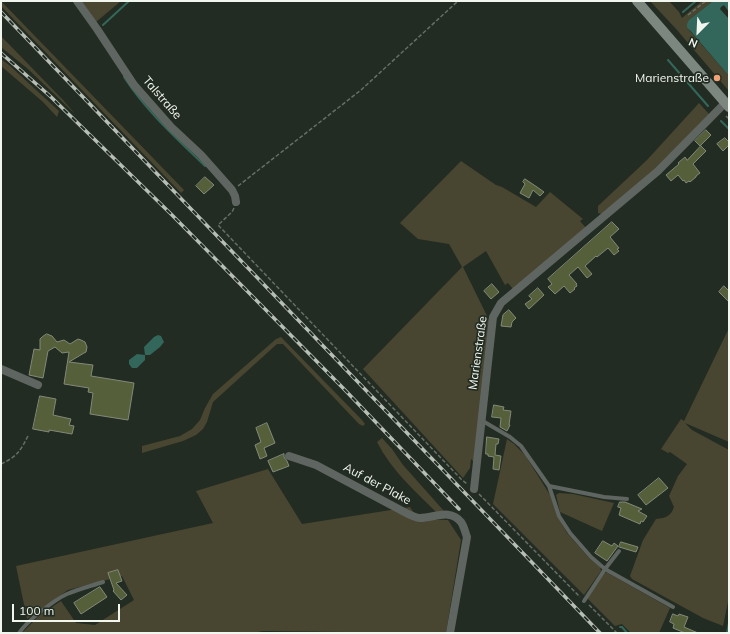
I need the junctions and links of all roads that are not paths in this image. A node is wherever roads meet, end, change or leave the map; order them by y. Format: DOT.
graph roads {
  1 [pos="77,1"];
  2 [pos="636,1"];
  3 [pos="727,105"];
  4 [pos="236,202"];
  5 [pos="1,368"];
  6 [pos="38,386"];
  7 [pos="481,420"];
  8 [pos="289,456"];
  9 [pos="549,486"];
  10 [pos="474,489"];
  11 [pos="626,499"];
  12 [pos="618,551"];
  13 [pos="605,569"];
  14 [pos="103,582"];
  15 [pos="584,601"];
  16 [pos="673,607"];
  17 [pos="19,633"];
  18 [pos="450,633"];
  1 -- 4 [label="street, Talstraße"];
  2 -- 3 [label="main road"];
  3 -- 7 [label="street, Marienstraße"];
  5 -- 6 [label="street"];
  7 -- 9 [label="lane"];
  7 -- 10 [label="street, Marienstraße"];
  8 -- 18 [label="street, Auf der Plake"];
  9 -- 11 [label="lane"];
  9 -- 13 [label="lane"];
  12 -- 13 [label="lane"];
  13 -- 15 [label="lane"];
  13 -- 16 [label="lane"];
  14 -- 17 [label="lane"];
}
